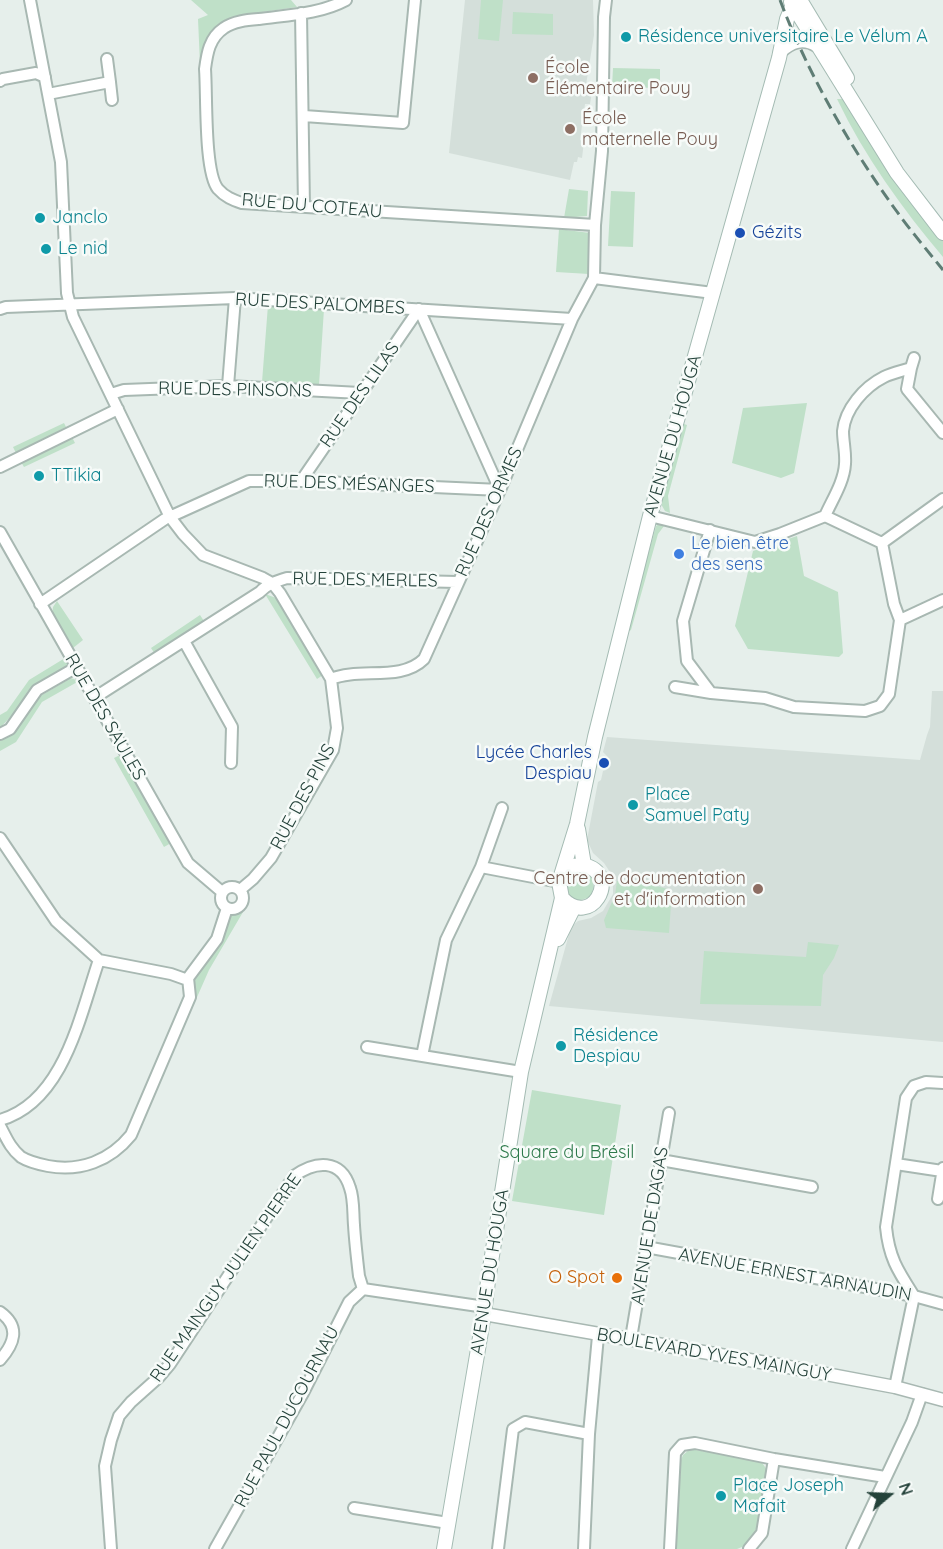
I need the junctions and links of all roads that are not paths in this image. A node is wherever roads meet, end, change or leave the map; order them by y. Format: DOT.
graph roads {
  1 [pos="30,0"];
  2 [pos="346,0"];
  3 [pos="415,0"];
  4 [pos="606,0"];
  5 [pos="794,2"];
  6 [pos="301,13"];
  7 [pos="817,46"];
  8 [pos="780,52"];
  9 [pos="107,59"];
  10 [pos="45,77"];
  11 [pos="0,81"];
  12 [pos="110,82"];
  13 [pos="48,94"];
  14 [pos="112,100"];
  15 [pos="303,116"];
  16 [pos="304,207"];
  17 [pos="943,220"];
  18 [pos="595,225"];
  19 [pos="943,233"];
  20 [pos="594,278"];
  21 [pos="713,293"];
  22 [pos="235,298"];
  23 [pos="69,303"];
  24 [pos="0,309"];
  25 [pos="419,309"];
  26 [pos="572,319"];
  27 [pos="228,386"];
  28 [pos="360,393"];
  29 [pos="111,394"];
  30 [pos="118,409"];
  31 [pos="943,433"];
  32 [pos="0,467"];
  33 [pos="301,481"];
  34 [pos="500,490"];
  35 [pos="943,499"];
  36 [pos="650,516"];
  37 [pos="825,516"];
  38 [pos="170,517"];
  39 [pos="710,530"];
  40 [pos="0,531"];
  41 [pos="882,543"];
  42 [pos="457,582"];
  43 [pos="272,584"];
  44 [pos="943,600"];
  45 [pos="40,604"];
  46 [pos="900,620"];
  47 [pos="184,641"];
  48 [pos="76,667"];
  49 [pos="331,679"];
  50 [pos="675,687"];
  51 [pos="711,693"];
  52 [pos="94,698"];
  53 [pos="0,734"];
  54 [pos="231,763"];
  55 [pos="502,808"];
  56 [pos="577,824"];
  57 [pos="0,838"];
  58 [pos="584,865"];
  59 [pos="481,867"];
  60 [pos="561,879"];
  61 [pos="240,890"];
  62 [pos="222,892"];
  63 [pos="568,903"];
  64 [pos="227,908"];
  65 [pos="99,960"];
  66 [pos="188,978"];
  67 [pos="367,1047"];
  68 [pos="422,1056"];
  69 [pos="521,1072"];
  70 [pos="943,1083"];
  71 [pos="669,1113"];
  72 [pos="0,1120"];
  73 [pos="0,1126"];
  74 [pos="661,1160"];
  75 [pos="896,1164"];
  76 [pos="943,1169"];
  77 [pos="812,1187"];
  78 [pos="938,1199"];
  79 [pos="646,1247"];
  80 [pos="363,1289"];
  81 [pos="914,1296"];
  82 [pos="943,1304"];
  83 [pos="484,1311"];
  84 [pos="0,1312"];
  85 [pos="598,1336"];
  86 [pos="631,1338"];
  87 [pos="0,1360"];
  88 [pos="895,1387"];
  89 [pos="922,1394"];
  90 [pos="943,1400"];
  91 [pos="590,1434"];
  92 [pos="774,1459"];
  93 [pos="885,1477"];
  94 [pos="354,1508"];
  95 [pos="448,1523"];
  96 [pos="111,1549"];
  97 [pos="215,1549"];
  98 [pos="444,1549"];
  99 [pos="498,1549"];
  100 [pos="584,1549"];
  101 [pos="670,1549"];
  102 [pos="749,1549"];
  103 [pos="852,1549"];
  1 -- 10 [label="street, RUE DES PINS"];
  2 -- 6 [label="street, RUE DU COTEAU"];
  3 -- 15 [label="street"];
  4 -- 18 [label="street"];
  5 -- 7 [label="main road"];
  5 -- 8 [label="main road, AVENUE DU HOUGA"];
  5 -- 17 [label="main road"];
  6 -- 15 [label="street"];
  6 -- 16 [label="street, RUE DU COTEAU"];
  7 -- 8 [label="street"];
  7 -- 19 [label="main road"];
  8 -- 21 [label="main road, AVENUE DU HOUGA"];
  9 -- 12 [label="street"];
  10 -- 11 [label="street"];
  10 -- 13 [label="street, RUE DES PINS"];
  12 -- 13 [label="street"];
  12 -- 14 [label="street"];
  13 -- 23 [label="street, RUE DES PINS"];
  15 -- 16 [label="street"];
  16 -- 18 [label="street, RUE DU COTEAU"];
  18 -- 20 [label="street"];
  20 -- 21 [label="street"];
  20 -- 26 [label="street, RUE DES ORMES"];
  21 -- 36 [label="main road, AVENUE DU HOUGA"];
  22 -- 23 [label="street, RUE DES PALOMBES"];
  22 -- 25 [label="street, RUE DES PALOMBES"];
  22 -- 27 [label="street"];
  23 -- 24 [label="street, RUE DES PALOMBES"];
  23 -- 29 [label="street, RUE DES PINS"];
  25 -- 26 [label="street, RUE DES PALOMBES"];
  25 -- 28 [label="street, RUE DES LILAS"];
  25 -- 34 [label="street"];
  26 -- 34 [label="street, RUE DES ORMES"];
  27 -- 28 [label="street, RUE DES PINSONS"];
  27 -- 29 [label="street, RUE DES PINSONS"];
  28 -- 33 [label="street, RUE DES LILAS"];
  29 -- 30 [label="street, RUE DES PINS"];
  30 -- 32 [label="street"];
  30 -- 38 [label="street, RUE DES PINS"];
  31 -- 37 [label="street"];
  33 -- 34 [label="street, RUE DES MÉSANGES"];
  33 -- 38 [label="street, RUE DES MÉSANGES"];
  34 -- 42 [label="street, RUE DES ORMES"];
  35 -- 41 [label="street"];
  36 -- 39 [label="street"];
  36 -- 56 [label="main road, AVENUE DU HOUGA"];
  37 -- 39 [label="street"];
  37 -- 41 [label="street"];
  38 -- 43 [label="street, RUE DES PINS"];
  38 -- 45 [label="street, RUE DES MÉSANGES"];
  39 -- 51 [label="street"];
  40 -- 45 [label="street, RUE DES SAULES"];
  41 -- 46 [label="street"];
  42 -- 43 [label="street, RUE DES MERLES"];
  42 -- 49 [label="street, RUE DES ORMES"];
  43 -- 47 [label="street, RUE DES MERLES"];
  43 -- 49 [label="street, RUE DES PINS"];
  44 -- 46 [label="street"];
  45 -- 48 [label="street, RUE DES SAULES"];
  46 -- 51 [label="street"];
  47 -- 52 [label="street, RUE DES MERLES"];
  47 -- 54 [label="street"];
  48 -- 52 [label="street, RUE DES SAULES"];
  48 -- 53 [label="street"];
  49 -- 61 [label="street, RUE DES PINS"];
  50 -- 51 [label="street"];
  52 -- 62 [label="street, RUE DES SAULES"];
  55 -- 59 [label="street"];
  56 -- 58 [label="main road, AVENUE DU HOUGA"];
  56 -- 60 [label="main road, AVENUE DU HOUGA"];
  57 -- 65 [label="street"];
  58 -- 60 [label="main road"];
  58 -- 63 [label="main road"];
  59 -- 60 [label="street"];
  59 -- 68 [label="street"];
  60 -- 63 [label="main road"];
  61 -- 62 [label="street"];
  61 -- 64 [label="street"];
  62 -- 64 [label="street"];
  63 -- 69 [label="main road, AVENUE DU HOUGA"];
  64 -- 66 [label="street"];
  65 -- 66 [label="street"];
  65 -- 72 [label="street"];
  66 -- 73 [label="street"];
  67 -- 68 [label="street"];
  68 -- 69 [label="street"];
  69 -- 83 [label="main road, AVENUE DU HOUGA"];
  70 -- 75 [label="street"];
  71 -- 74 [label="street, AVENUE DE DAGAS"];
  74 -- 77 [label="street"];
  74 -- 79 [label="street, AVENUE DE DAGAS"];
  75 -- 76 [label="street"];
  75 -- 81 [label="street"];
  76 -- 78 [label="street"];
  79 -- 81 [label="street, AVENUE ERNEST ARNAUDIN"];
  79 -- 86 [label="street, AVENUE DE DAGAS"];
  80 -- 83 [label="street"];
  80 -- 96 [label="street, RUE MAINGUY JULIEN PIERRE"];
  80 -- 97 [label="street, RUE PAUL DUCOURNAU"];
  81 -- 82 [label="street, AVENUE ERNEST ARNAUDIN"];
  81 -- 88 [label="street"];
  83 -- 85 [label="street, BOULEVARD YVES MAINGUY"];
  83 -- 95 [label="main road, AVENUE DU HOUGA"];
  84 -- 87 [label="street"];
  85 -- 86 [label="street, BOULEVARD YVES MAINGUY"];
  85 -- 91 [label="street"];
  86 -- 88 [label="street, BOULEVARD YVES MAINGUY"];
  88 -- 89 [label="street, BOULEVARD YVES MAINGUY"];
  89 -- 90 [label="street, BOULEVARD YVES MAINGUY"];
  89 -- 93 [label="street"];
  91 -- 99 [label="street"];
  91 -- 100 [label="street"];
  92 -- 93 [label="street"];
  92 -- 101 [label="street"];
  92 -- 102 [label="street"];
  93 -- 103 [label="street"];
  94 -- 95 [label="street"];
  95 -- 98 [label="main road, AVENUE DU HOUGA"];
}
